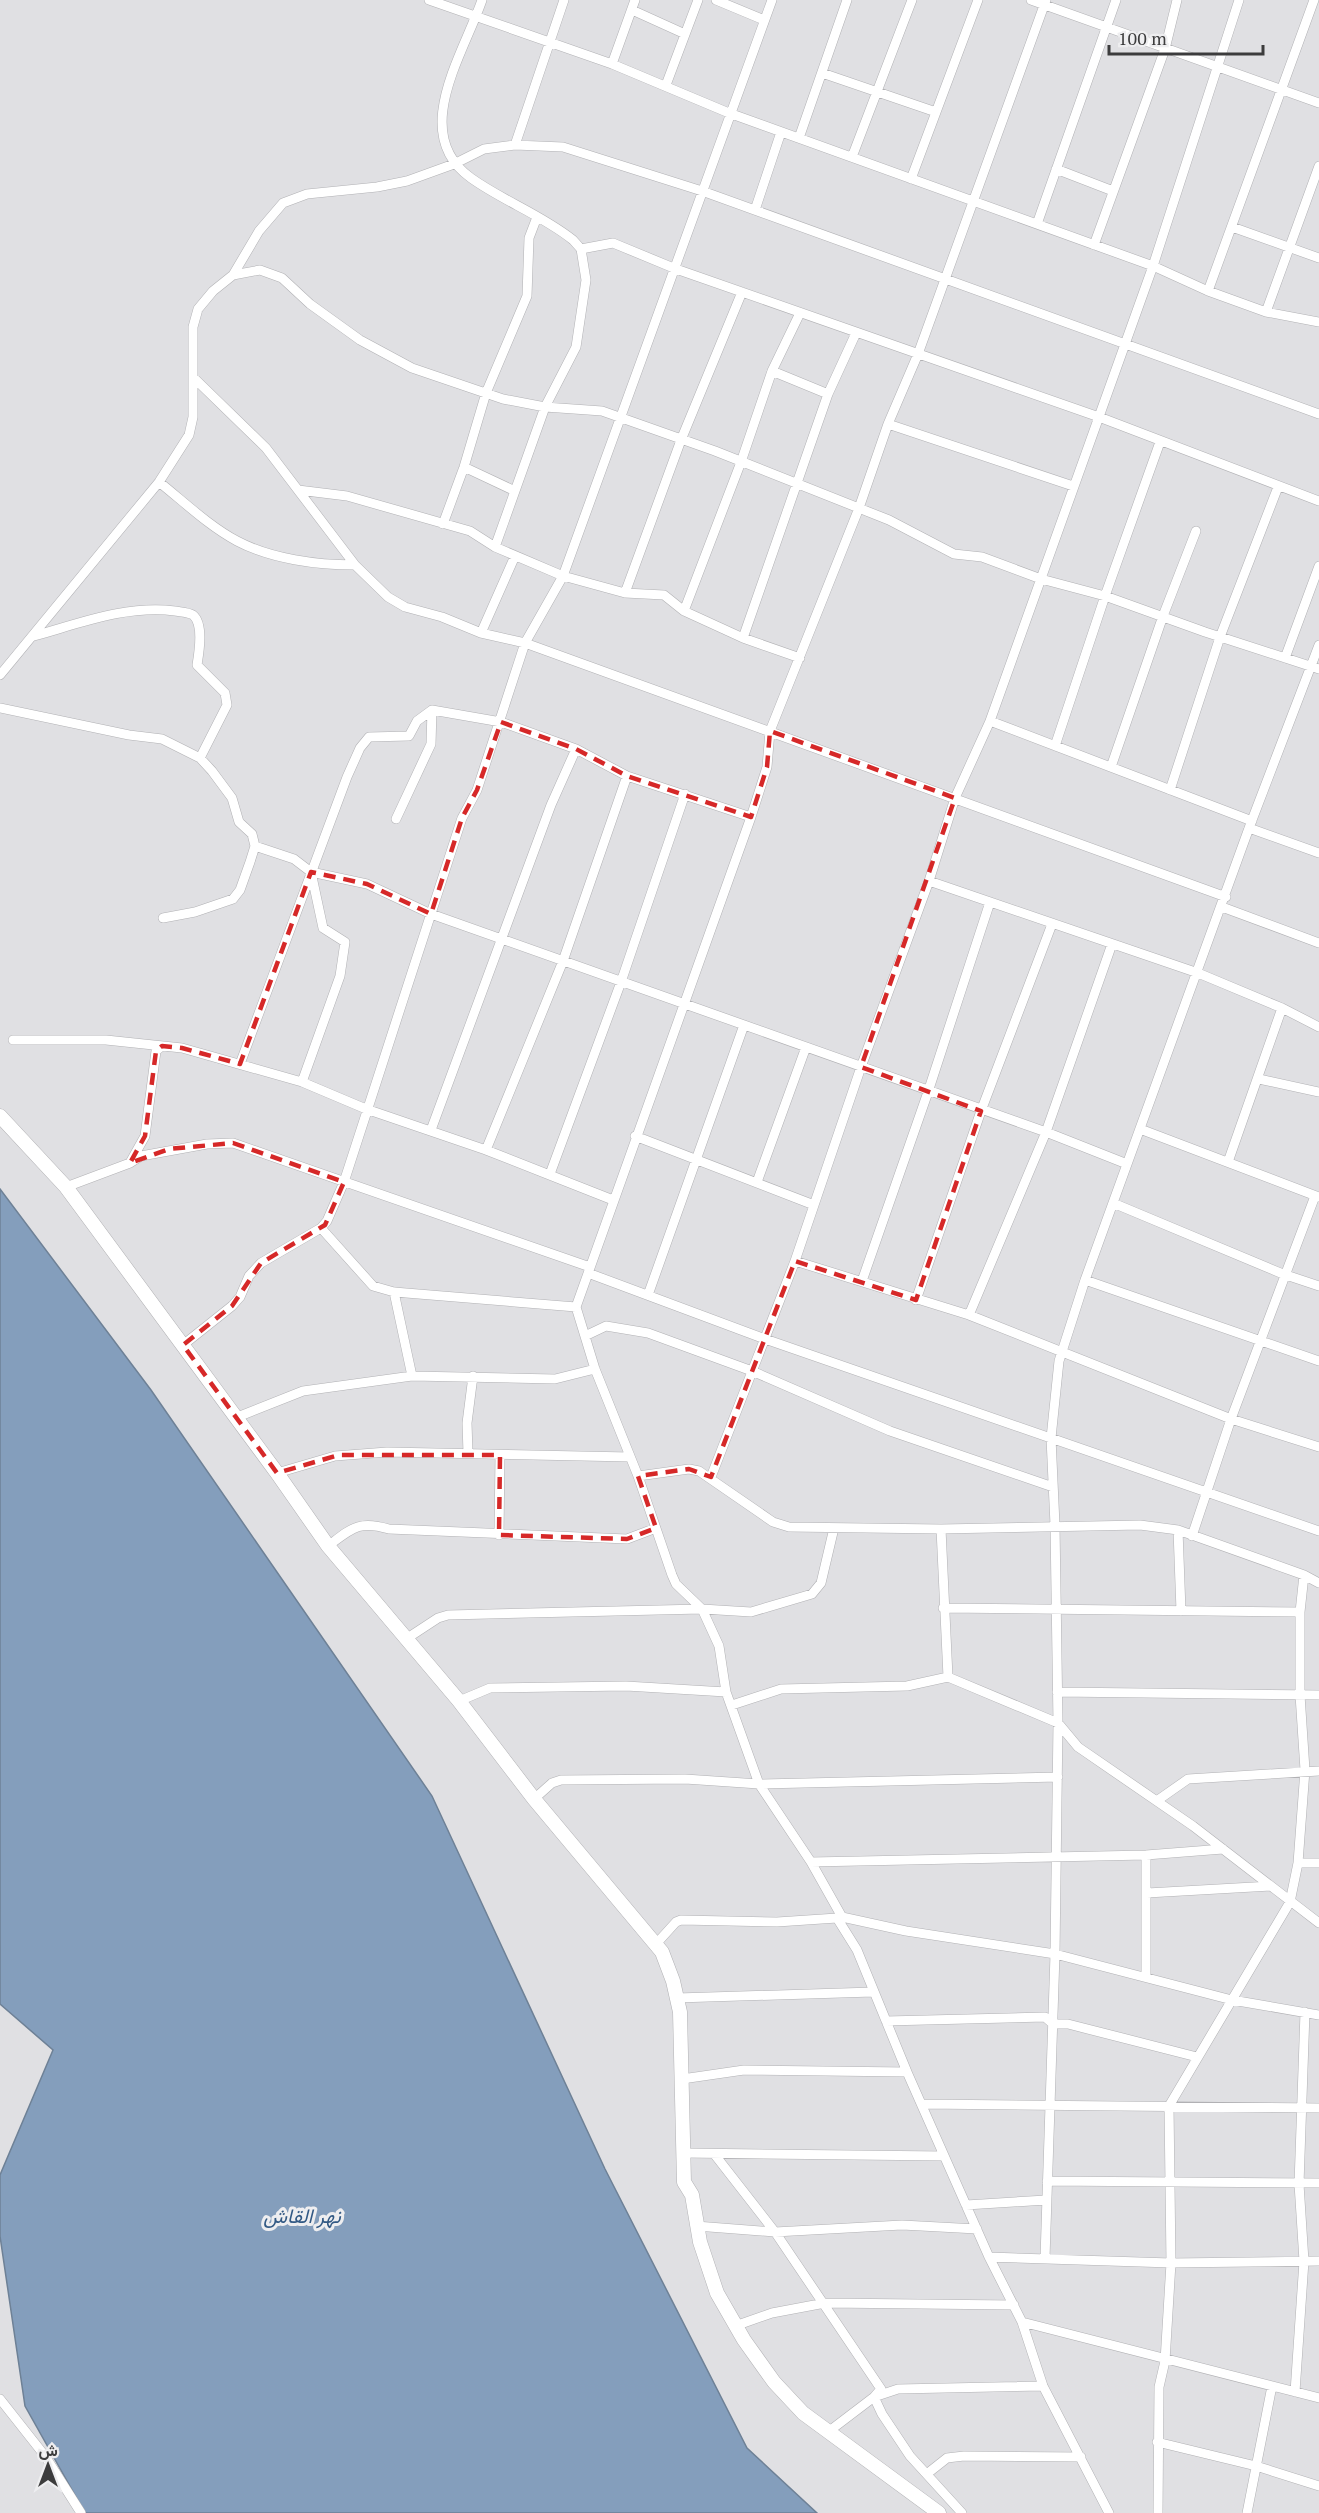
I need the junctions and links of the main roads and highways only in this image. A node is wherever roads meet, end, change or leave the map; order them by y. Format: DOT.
graph roads {
  1 [pos="0,1116"];
  2 [pos="939,2513"];
  1 -- 2 [label="main road"];
}
